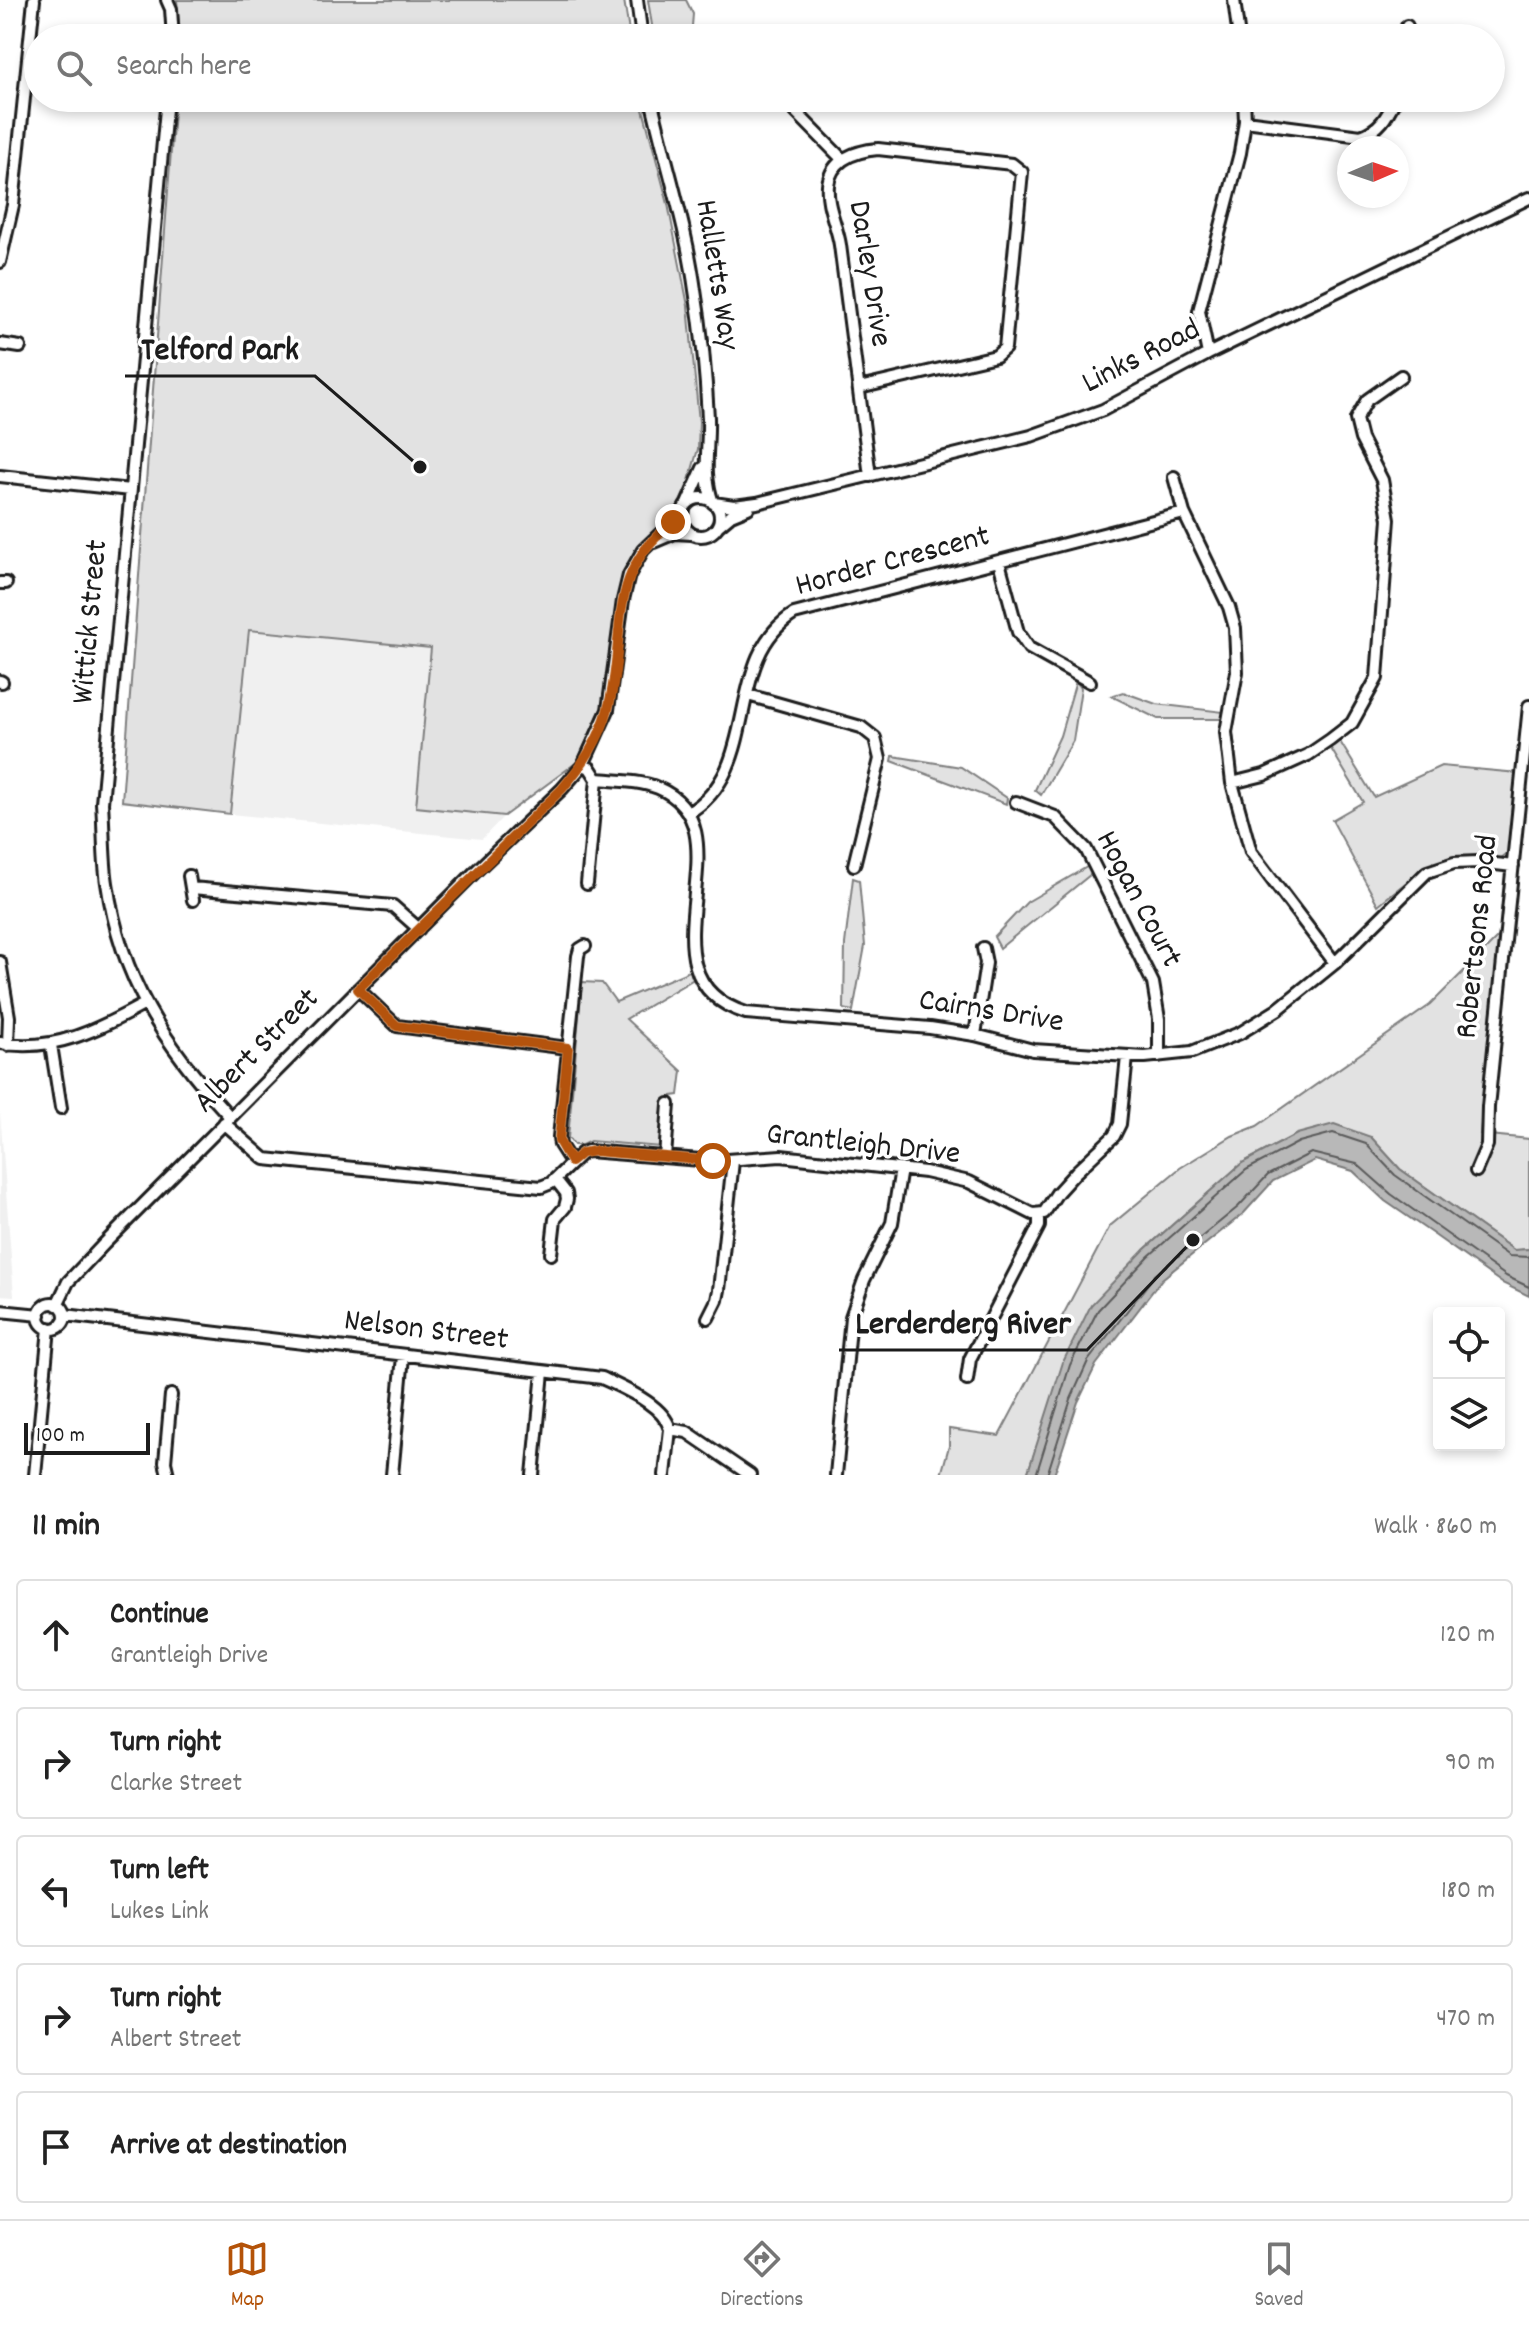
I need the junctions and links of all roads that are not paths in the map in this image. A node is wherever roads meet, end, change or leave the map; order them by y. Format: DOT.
graph roads {
  1 [pos="34,0"];
  2 [pos="167,0"];
  3 [pos="637,0"];
  4 [pos="1234,0"];
  5 [pos="32,24"];
  6 [pos="171,24"];
  7 [pos="640,24"];
  8 [pos="1237,24"];
  9 [pos="24,98"];
  10 [pos="166,112"];
  11 [pos="655,112"];
  12 [pos="796,112"];
  13 [pos="1245,112"];
  14 [pos="1389,112"];
  15 [pos="1245,121"];
  16 [pos="843,160"];
  17 [pos="1529,198"];
  18 [pos="0,262"];
  19 [pos="0,344"];
  20 [pos="20,347"];
  21 [pos="1208,354"];
  22 [pos="1401,376"];
  23 [pos="859,388"];
  24 [pos="705,462"];
  25 [pos="0,476"];
  26 [pos="870,476"];
  27 [pos="1174,477"];
  28 [pos="130,490"];
  29 [pos="714,503"];
  30 [pos="757,503"];
  31 [pos="686,508"];
  32 [pos="1184,513"];
  33 [pos="719,525"];
  34 [pos="692,534"];
  35 [pos="643,550"];
  36 [pos="999,562"];
  37 [pos="1090,682"];
  38 [pos="748,695"];
  39 [pos="1529,706"];
  40 [pos="583,765"];
  41 [pos="597,779"];
  42 [pos="1232,783"];
  43 [pos="1016,802"];
  44 [pos="688,813"];
  45 [pos="854,865"];
  46 [pos="1513,866"];
  47 [pos="587,884"];
  48 [pos="193,900"];
  49 [pos="419,929"];
  50 [pos="585,946"];
  51 [pos="983,948"];
  52 [pos="0,962"];
  53 [pos="1335,963"];
  54 [pos="358,989"];
  55 [pos="145,1004"];
  56 [pos="975,1035"];
  57 [pos="4,1044"];
  58 [pos="51,1045"];
  59 [pos="568,1048"];
  60 [pos="1159,1056"];
  61 [pos="1127,1057"];
  62 [pos="669,1104"];
  63 [pos="61,1108"];
  64 [pos="227,1120"];
  65 [pos="665,1157"];
  66 [pos="733,1161"];
  67 [pos="571,1162"];
  68 [pos="901,1169"];
  69 [pos="1476,1171"];
  70 [pos="555,1179"];
  71 [pos="1039,1214"];
  72 [pos="551,1254"];
  73 [pos="57,1305"];
  74 [pos="0,1311"];
  75 [pos="40,1315"];
  76 [pos="65,1315"];
  77 [pos="708,1318"];
  78 [pos="49,1328"];
  79 [pos="403,1356"];
  80 [pos="543,1372"];
  81 [pos="967,1380"];
  82 [pos="171,1395"];
  83 [pos="670,1429"];
  84 [pos="35,1475"];
  85 [pos="168,1475"];
  86 [pos="392,1475"];
  87 [pos="533,1475"];
  88 [pos="665,1475"];
  89 [pos="750,1475"];
  90 [pos="836,1475"];
  1 -- 5 [label="street"];
  2 -- 6 [label="street"];
  3 -- 7 [label="street"];
  4 -- 8 [label="street"];
  9 -- 18 [label="street"];
  10 -- 28 [label="street, Wittick Street"];
  11 -- 24 [label="street, Halletts Way"];
  12 -- 16 [label="street"];
  13 -- 15 [label="street"];
  14 -- 15 [label="street"];
  15 -- 21 [label="street"];
  16 -- 23 [label="street, Darley Drive"];
  16 -- 23 [label="street, Darley Drive"];
  17 -- 21 [label="street, Links Road"];
  19 -- 20 [label="street"];
  21 -- 26 [label="street, Links Road"];
  22 -- 42 [label="street"];
  23 -- 26 [label="street, Darley Drive"];
  24 -- 29 [label="street, Halletts Way"];
  24 -- 31 [label="street, Halletts Way"];
  25 -- 28 [label="street"];
  26 -- 30 [label="street, Links Road"];
  27 -- 32 [label="street"];
  28 -- 55 [label="street, Wittick Street"];
  29 -- 30 [label="street, Links Road"];
  29 -- 31 [label="street"];
  29 -- 33 [label="street"];
  30 -- 33 [label="street, Links Road"];
  31 -- 34 [label="street"];
  31 -- 35 [label="street, Albert Street"];
  32 -- 36 [label="street, Horder Crescent"];
  32 -- 42 [label="street"];
  33 -- 34 [label="street"];
  34 -- 35 [label="street"];
  35 -- 40 [label="street, Albert Street"];
  36 -- 37 [label="street"];
  36 -- 38 [label="street, Horder Crescent"];
  38 -- 44 [label="street, Horder Crescent"];
  38 -- 45 [label="street"];
  39 -- 46 [label="street, Robertsons Road"];
  40 -- 41 [label="street"];
  40 -- 49 [label="street, Albert Street"];
  41 -- 44 [label="street"];
  41 -- 47 [label="street"];
  42 -- 53 [label="street"];
  43 -- 60 [label="street, Hogan Court"];
  44 -- 56 [label="street, Cairns Drive"];
  46 -- 53 [label="street, Cairns Drive"];
  46 -- 69 [label="street, Robertsons Road"];
  48 -- 49 [label="street"];
  49 -- 54 [label="street, Albert Street"];
  50 -- 59 [label="street"];
  51 -- 56 [label="street"];
  52 -- 57 [label="street"];
  53 -- 60 [label="street, Cairns Drive"];
  54 -- 59 [label="street"];
  54 -- 64 [label="street, Albert Street"];
  55 -- 58 [label="street"];
  55 -- 64 [label="street, Wittick Street"];
  56 -- 61 [label="street, Cairns Drive"];
  57 -- 58 [label="street"];
  58 -- 63 [label="street"];
  59 -- 67 [label="street"];
  60 -- 61 [label="street, Cairns Drive"];
  61 -- 71 [label="street"];
  62 -- 65 [label="street"];
  64 -- 70 [label="street"];
  64 -- 73 [label="street, Albert Street"];
  65 -- 66 [label="street, Grantleigh Drive"];
  65 -- 67 [label="street, Grantleigh Drive"];
  66 -- 68 [label="street, Grantleigh Drive"];
  66 -- 77 [label="street"];
  67 -- 70 [label="street"];
  68 -- 71 [label="street, Grantleigh Drive"];
  68 -- 90 [label="street"];
  70 -- 72 [label="street"];
  71 -- 81 [label="street"];
  73 -- 75 [label="street"];
  73 -- 76 [label="street"];
  74 -- 75 [label="street"];
  75 -- 78 [label="street"];
  76 -- 78 [label="street"];
  76 -- 79 [label="street, Nelson Street"];
  78 -- 84 [label="street"];
  79 -- 80 [label="street, Nelson Street"];
  79 -- 86 [label="street"];
  80 -- 83 [label="street, Nelson Street"];
  80 -- 87 [label="street"];
  82 -- 85 [label="street"];
  83 -- 88 [label="street"];
  83 -- 89 [label="street, Nelson Street"];
}
